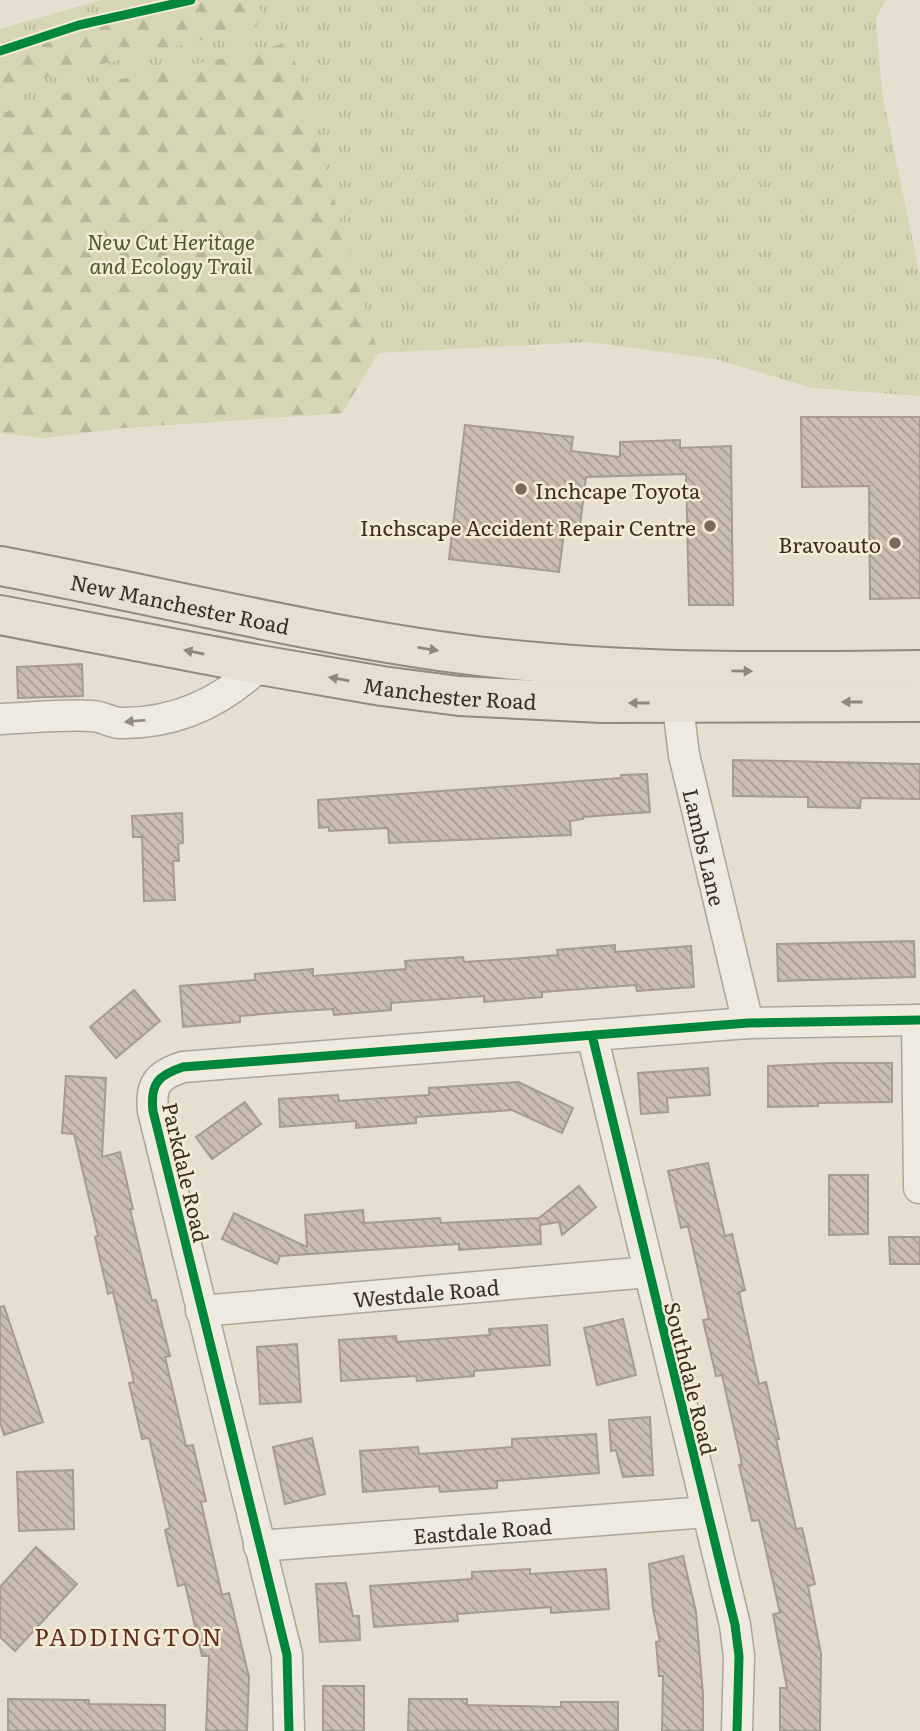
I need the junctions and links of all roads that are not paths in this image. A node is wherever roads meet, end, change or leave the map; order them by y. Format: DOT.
graph roads {
  1 [pos="0,566"];
  2 [pos="0,615"];
  3 [pos="360,639"];
  4 [pos="260,665"];
  5 [pos="920,670"];
  6 [pos="676,686"];
  7 [pos="920,702"];
  8 [pos="0,719"];
  9 [pos="918,1020"];
  10 [pos="748,1023"];
  11 [pos="592,1035"];
  12 [pos="919,1188"];
  13 [pos="649,1272"];
  14 [pos="201,1311"];
  15 [pos="707,1512"];
  16 [pos="259,1546"];
  17 [pos="289,1731"];
  18 [pos="737,1731"];
  1 -- 3 [label="main road, New Manchester Road"];
  4 -- 2 [label="main road, one-way"];
  3 -- 6 [label="main road, Manchester Road, one-way"];
  6 -- 4 [label="main road, Manchester Road, one-way"];
  4 -- 8 [label="street, one-way"];
  6 -- 5 [label="main road, Manchester Road, one-way"];
  7 -- 6 [label="main road, Manchester Road, one-way"];
  6 -- 10 [label="street, Lambs Lane"];
  9 -- 10 [label="street, Parkdale Road"];
  9 -- 12 [label="street"];
  10 -- 11 [label="street, Parkdale Road"];
  11 -- 13 [label="street, Southdale Road"];
  11 -- 14 [label="street, Parkdale Road"];
  13 -- 14 [label="street, Westdale Road"];
  13 -- 15 [label="street, Southdale Road"];
  14 -- 16 [label="street, Parkdale Road"];
  15 -- 16 [label="street, Eastdale Road"];
  15 -- 18 [label="street, Southdale Road"];
  16 -- 17 [label="street, Parkdale Road"];
}
